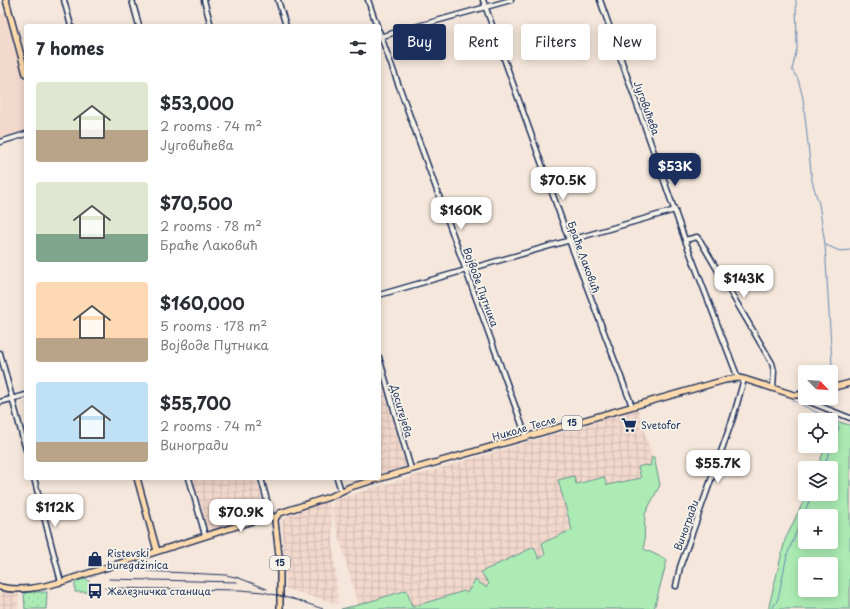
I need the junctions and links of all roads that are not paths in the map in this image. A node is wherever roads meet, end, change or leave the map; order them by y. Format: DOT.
graph roads {
  1 [pos="6,0"];
  2 [pos="64,0"];
  3 [pos="132,0"];
  4 [pos="204,0"];
  5 [pos="278,0"];
  6 [pos="368,0"];
  7 [pos="483,0"];
  8 [pos="511,0"];
  9 [pos="600,0"];
  10 [pos="485,7"];
  11 [pos="70,24"];
  12 [pos="138,24"];
  13 [pos="210,24"];
  14 [pos="285,24"];
  15 [pos="376,24"];
  16 [pos="381,35"];
  17 [pos="381,38"];
  18 [pos="24,67"];
  19 [pos="24,135"];
  20 [pos="0,142"];
  21 [pos="675,210"];
  22 [pos="569,240"];
  23 [pos="686,240"];
  24 [pos="467,270"];
  25 [pos="381,294"];
  26 [pos="0,353"];
  27 [pos="381,364"];
  28 [pos="738,378"];
  29 [pos="744,379"];
  30 [pos="850,382"];
  31 [pos="838,386"];
  32 [pos="773,388"];
  33 [pos="798,395"];
  34 [pos="24,396"];
  35 [pos="12,399"];
  36 [pos="0,402"];
  37 [pos="818,405"];
  38 [pos="632,406"];
  39 [pos="850,418"];
  40 [pos="526,436"];
  41 [pos="24,443"];
  42 [pos="410,469"];
  43 [pos="381,478"];
  44 [pos="35,480"];
  45 [pos="138,480"];
  46 [pos="190,480"];
  47 [pos="262,480"];
  48 [pos="337,480"];
  49 [pos="373,480"];
  50 [pos="340,491"];
  51 [pos="273,516"];
  52 [pos="205,536"];
  53 [pos="157,551"];
  54 [pos="61,582"];
  55 [pos="676,586"];
  56 [pos="0,587"];
  57 [pos="280,609"];
  1 -- 18 [label="main road"];
  2 -- 11 [label="street"];
  3 -- 12 [label="street"];
  4 -- 13 [label="street"];
  5 -- 14 [label="street"];
  6 -- 15 [label="street"];
  7 -- 10 [label="street, Браће Лаковић"];
  8 -- 10 [label="street"];
  9 -- 21 [label="street, Југовићева"];
  10 -- 16 [label="street"];
  10 -- 22 [label="street, Браће Лаковић"];
  17 -- 24 [label="street, Војводе Путника"];
  19 -- 20 [label="street"];
  21 -- 22 [label="street"];
  21 -- 23 [label="street, Југовићева"];
  22 -- 24 [label="street"];
  22 -- 38 [label="street, Браће Лаковић"];
  23 -- 28 [label="street, Југовићева"];
  23 -- 32 [label="street"];
  24 -- 25 [label="street"];
  24 -- 40 [label="street, Војводе Путника"];
  26 -- 35 [label="street"];
  27 -- 42 [label="street, Доситејева"];
  28 -- 29 [label="main road, Николе Тесле / 15"];
  28 -- 38 [label="main road, Николе Тесле / 15"];
  29 -- 32 [label="main road, Николе Тесле / 15"];
  29 -- 55 [label="street, Виногради"];
  30 -- 31 [label="main road"];
  32 -- 33 [label="main road, Николе Тесле / 15"];
  34 -- 35 [label="street"];
  35 -- 36 [label="street"];
  35 -- 41 [label="street"];
  37 -- 39 [label="street"];
  38 -- 40 [label="main road, Николе Тесле / 15"];
  40 -- 42 [label="main road, Николе Тесле / 15"];
  42 -- 43 [label="main road, Николе Тесле / 15"];
  44 -- 54 [label="street"];
  45 -- 53 [label="main road"];
  46 -- 52 [label="street"];
  47 -- 51 [label="street"];
  48 -- 50 [label="street"];
  49 -- 50 [label="main road, Николе Тесле / 15"];
  50 -- 51 [label="main road, 15"];
  51 -- 52 [label="main road"];
  51 -- 57 [label="main road, 15"];
  52 -- 53 [label="main road"];
  53 -- 54 [label="main road"];
  54 -- 56 [label="main road"];
}
